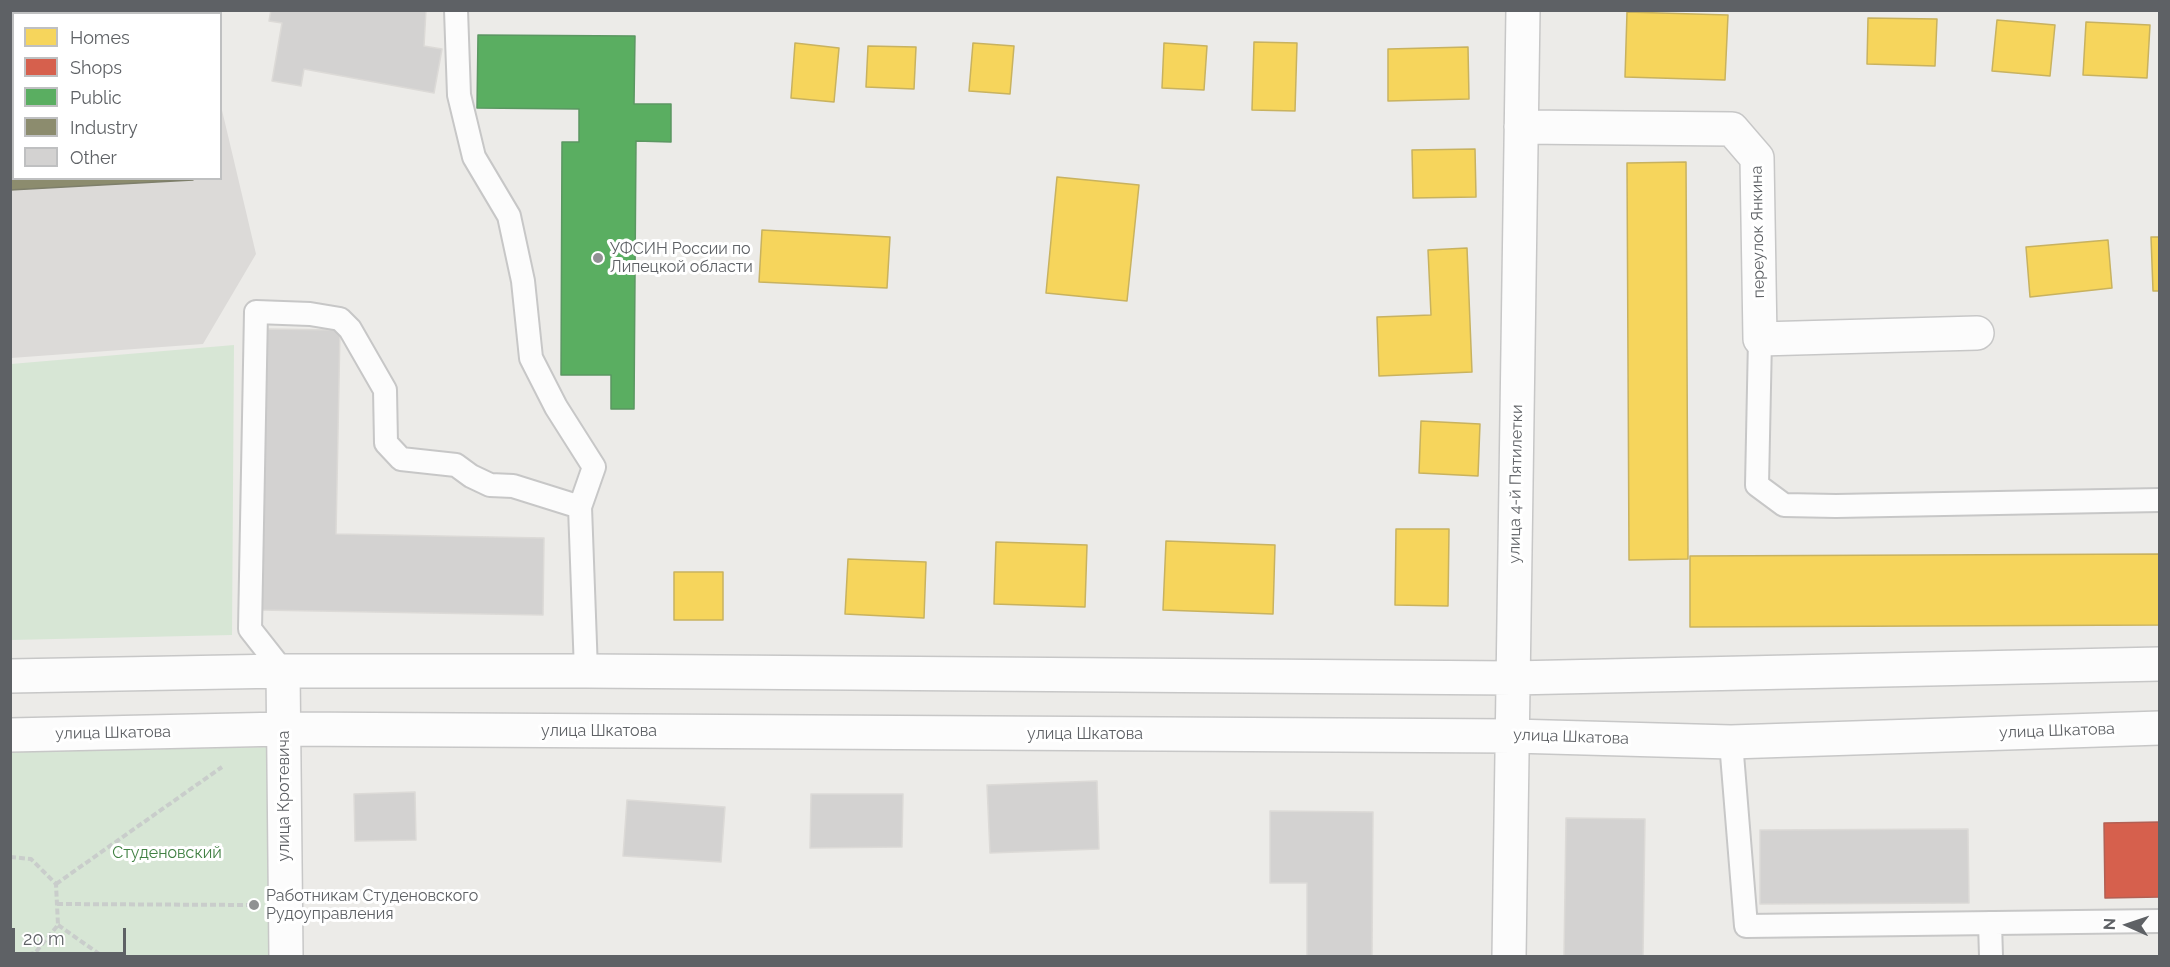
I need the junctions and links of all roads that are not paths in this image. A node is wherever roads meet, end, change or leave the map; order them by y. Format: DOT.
graph roads {
  1 [pos="456,10"];
  2 [pos="1523,10"];
  3 [pos="1521,127"];
  4 [pos="1977,333"];
  5 [pos="1760,339"];
  6 [pos="2160,500"];
  7 [pos="580,507"];
  8 [pos="2160,664"];
  9 [pos="283,671"];
  10 [pos="586,671"];
  11 [pos="10,676"];
  12 [pos="1513,678"];
  13 [pos="2160,728"];
  14 [pos="284,729"];
  15 [pos="10,735"];
  16 [pos="1513,736"];
  17 [pos="1731,742"];
  18 [pos="2160,921"];
  19 [pos="1990,923"];
  20 [pos="286,957"];
  21 [pos="1509,957"];
  22 [pos="1991,957"];
  1 -- 7 [label="lane"];
  2 -- 3 [label="street, улица 4-й Пятилетки"];
  3 -- 5 [label="street, переулок Янкина"];
  3 -- 12 [label="street, улица 4-й Пятилетки"];
  4 -- 5 [label="street"];
  5 -- 6 [label="lane"];
  7 -- 9 [label="lane"];
  7 -- 10 [label="lane"];
  8 -- 12 [label="street"];
  9 -- 10 [label="street"];
  9 -- 11 [label="street"];
  9 -- 14 [label="street, улица Кротевича"];
  10 -- 12 [label="street"];
  12 -- 16 [label="street, улица 4-й Пятилетки"];
  13 -- 17 [label="street, улица Шкатова"];
  14 -- 15 [label="street, улица Шкатова"];
  14 -- 16 [label="street, улица Шкатова"];
  14 -- 20 [label="street, улица Кротевича"];
  16 -- 17 [label="street, улица Шкатова"];
  16 -- 21 [label="street, улица 4-й Пятилетки"];
  17 -- 19 [label="lane"];
  18 -- 19 [label="lane"];
  19 -- 22 [label="lane"];
}
